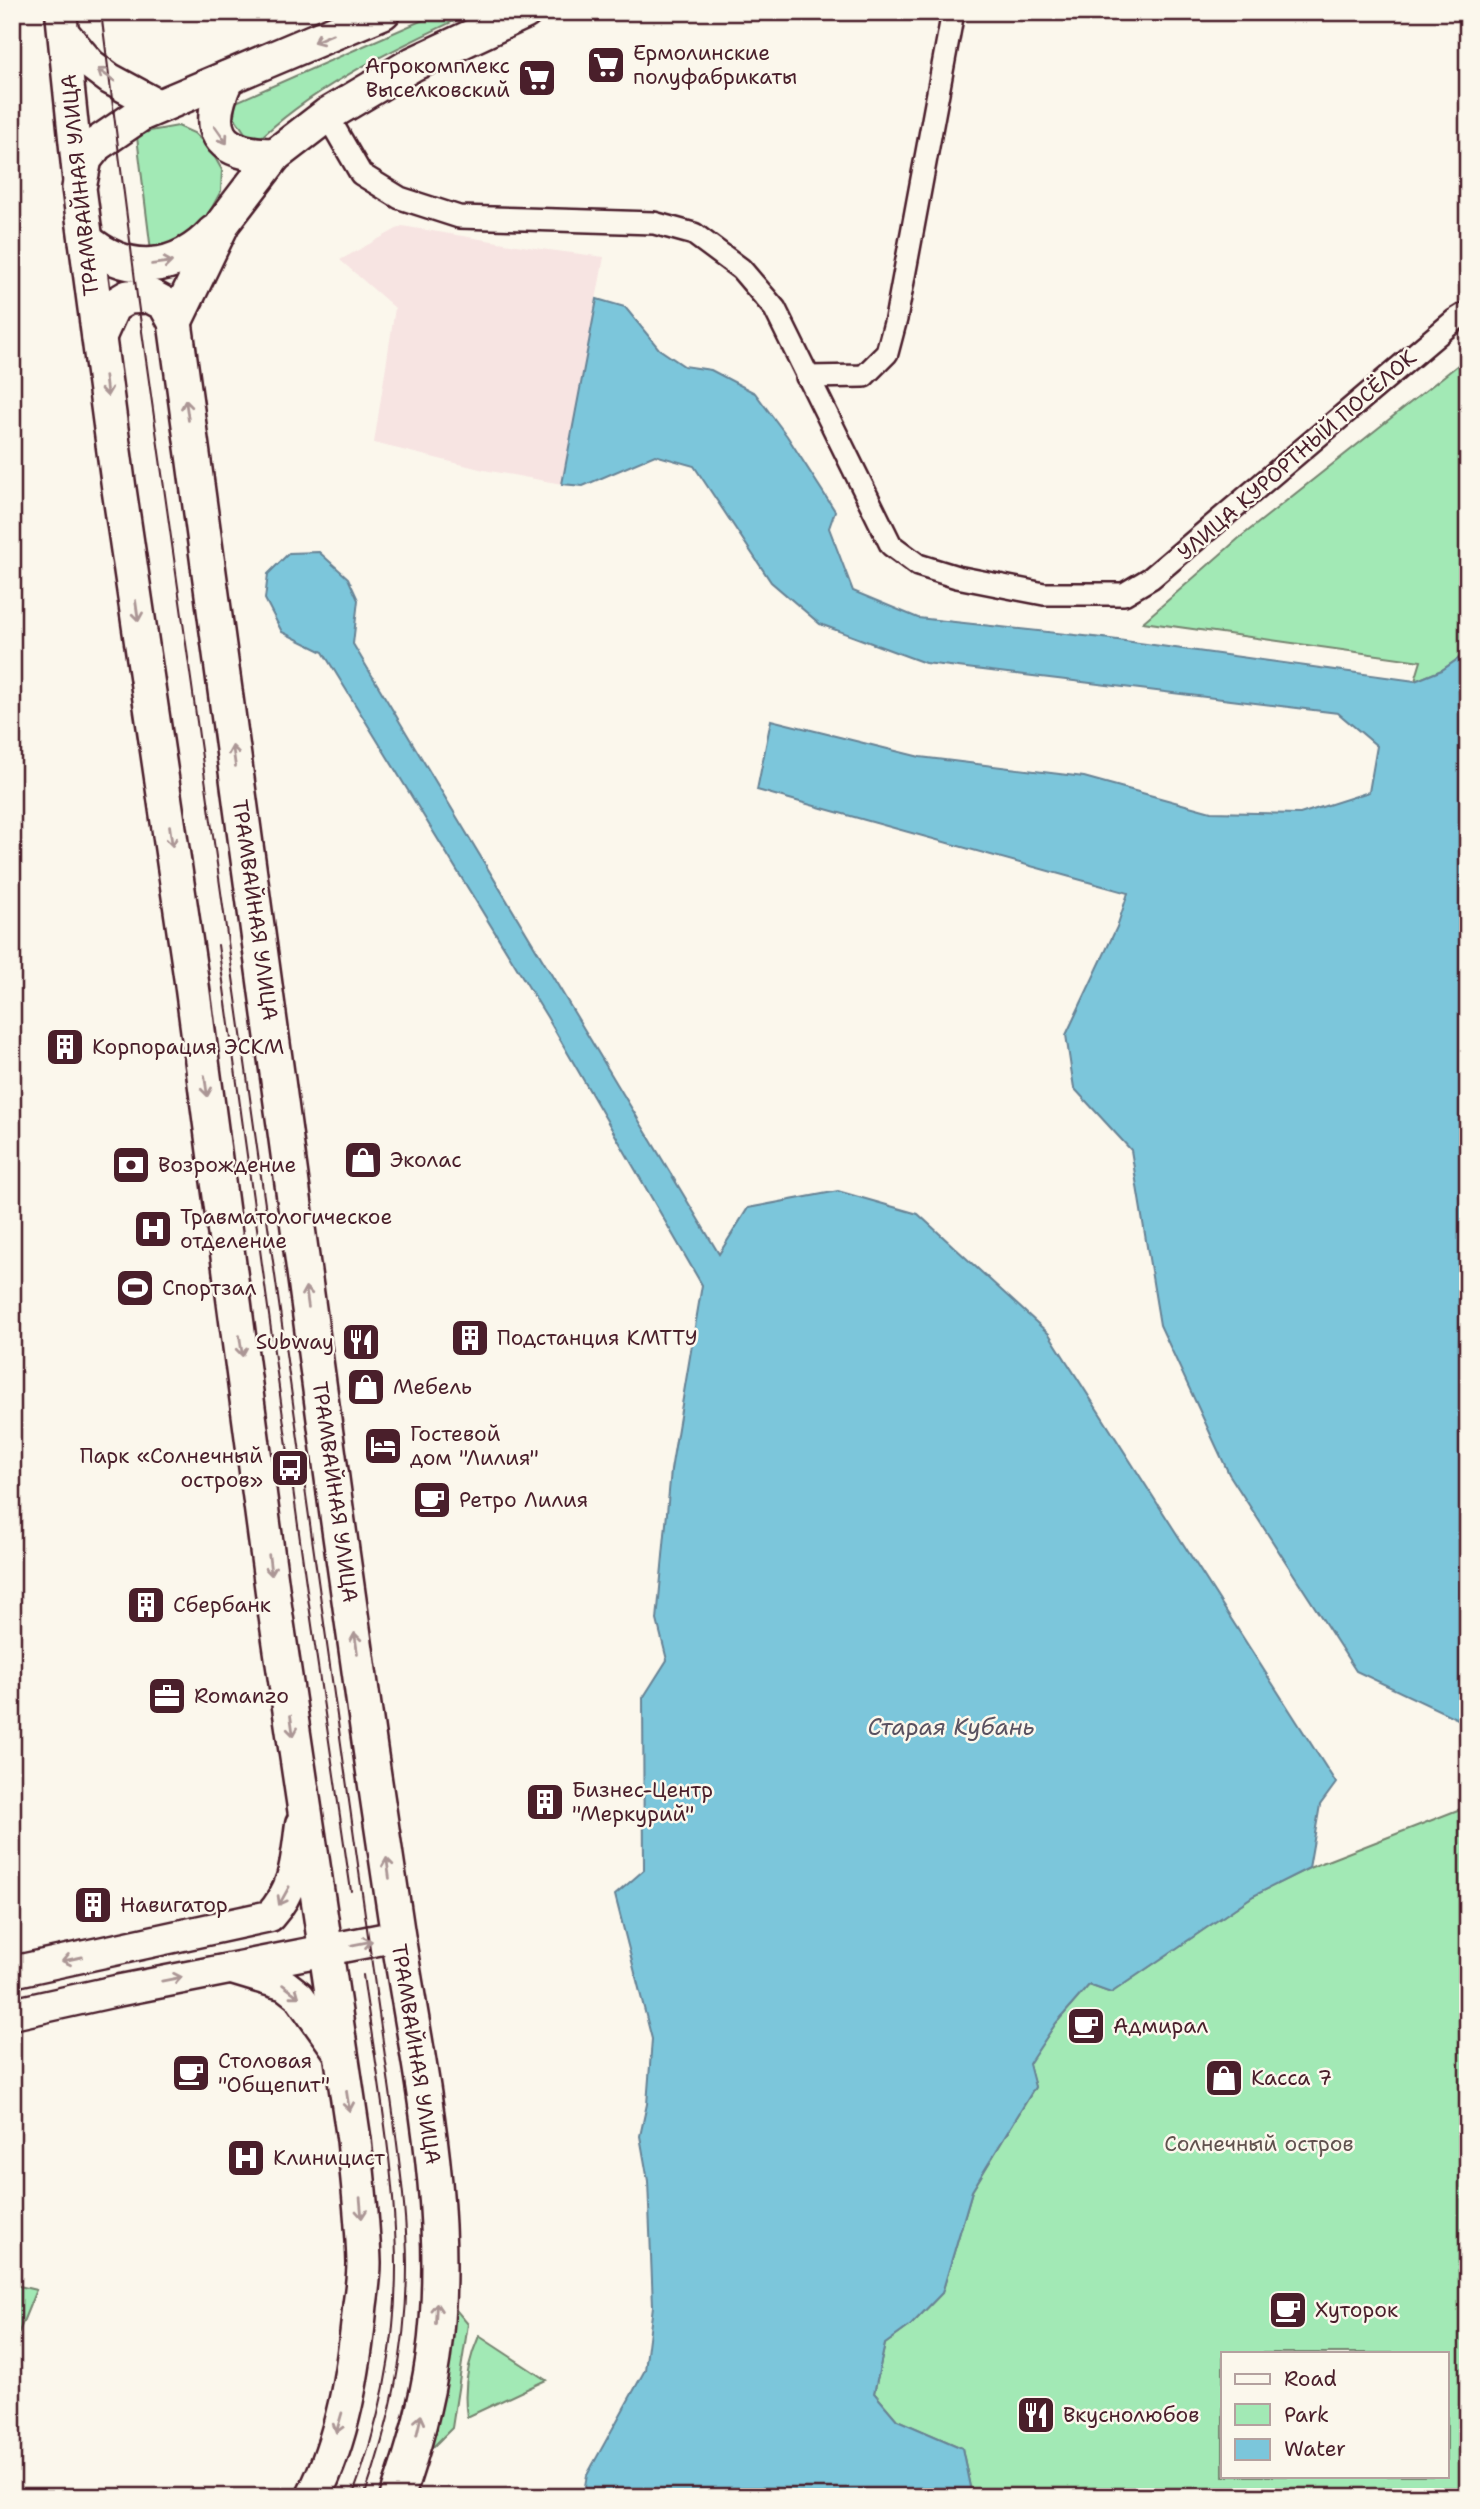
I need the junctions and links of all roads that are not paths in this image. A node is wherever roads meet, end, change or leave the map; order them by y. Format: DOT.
graph roads {
  1 [pos="383,12"];
  2 [pos="525,12"];
  3 [pos="953,12"];
  4 [pos="63,23"];
  5 [pos="227,78"];
  6 [pos="158,105"];
  7 [pos="327,115"];
  8 [pos="275,155"];
  9 [pos="79,188"];
  10 [pos="223,223"];
  11 [pos="86,240"];
  12 [pos="1468,312"];
  13 [pos="175,321"];
  14 [pos="99,337"];
  15 [pos="807,377"];
  16 [pos="304,1806"];
  17 [pos="398,1936"];
  18 [pos="325,1950"];
  19 [pos="228,1968"];
  20 [pos="12,1972"];
  21 [pos="12,2014"];
  22 [pos="341,2055"];
  23 [pos="313,2497"];
  24 [pos="397,2497"];
  1 -- 5 [label="main road, one-way"];
  2 -- 7 [label="main road"];
  3 -- 15 [label="street"];
  6 -- 4 [label="main road, ТРАМВАЙНАЯ УЛИЦА, one-way"];
  4 -- 9 [label="main road, ТРАМВАЙНАЯ УЛИЦА"];
  5 -- 6 [label="main road"];
  5 -- 8 [label="main road, one-way"];
  6 -- 9 [label="main road"];
  7 -- 8 [label="main road"];
  7 -- 15 [label="street"];
  8 -- 10 [label="main road"];
  9 -- 11 [label="main road, ТРАМВАЙНАЯ УЛИЦА"];
  11 -- 10 [label="main road, one-way"];
  10 -- 13 [label="main road"];
  11 -- 14 [label="main road, ТРАМВАЙНАЯ УЛИЦА"];
  12 -- 15 [label="street, УЛИЦА КУРОРТНЫЙ ПОСЁЛОК"];
  13 -- 14 [label="main road, ТРАМВАЙНАЯ УЛИЦА"];
  17 -- 13 [label="main road, ТРАМВАЙНАЯ УЛИЦА, one-way"];
  14 -- 16 [label="main road, ТРАМВАЙНАЯ УЛИЦА, one-way"];
  16 -- 18 [label="main road, ТРАМВАЙНАЯ УЛИЦА"];
  16 -- 20 [label="main road, one-way"];
  18 -- 17 [label="main road, one-way"];
  24 -- 17 [label="main road, ТРАМВАЙНАЯ УЛИЦА, one-way"];
  18 -- 19 [label="main road"];
  18 -- 22 [label="main road, ТРАМВАЙНАЯ УЛИЦА"];
  21 -- 19 [label="main road, one-way"];
  19 -- 22 [label="main road, one-way"];
  22 -- 23 [label="main road, ТРАМВАЙНАЯ УЛИЦА, one-way"];
}
